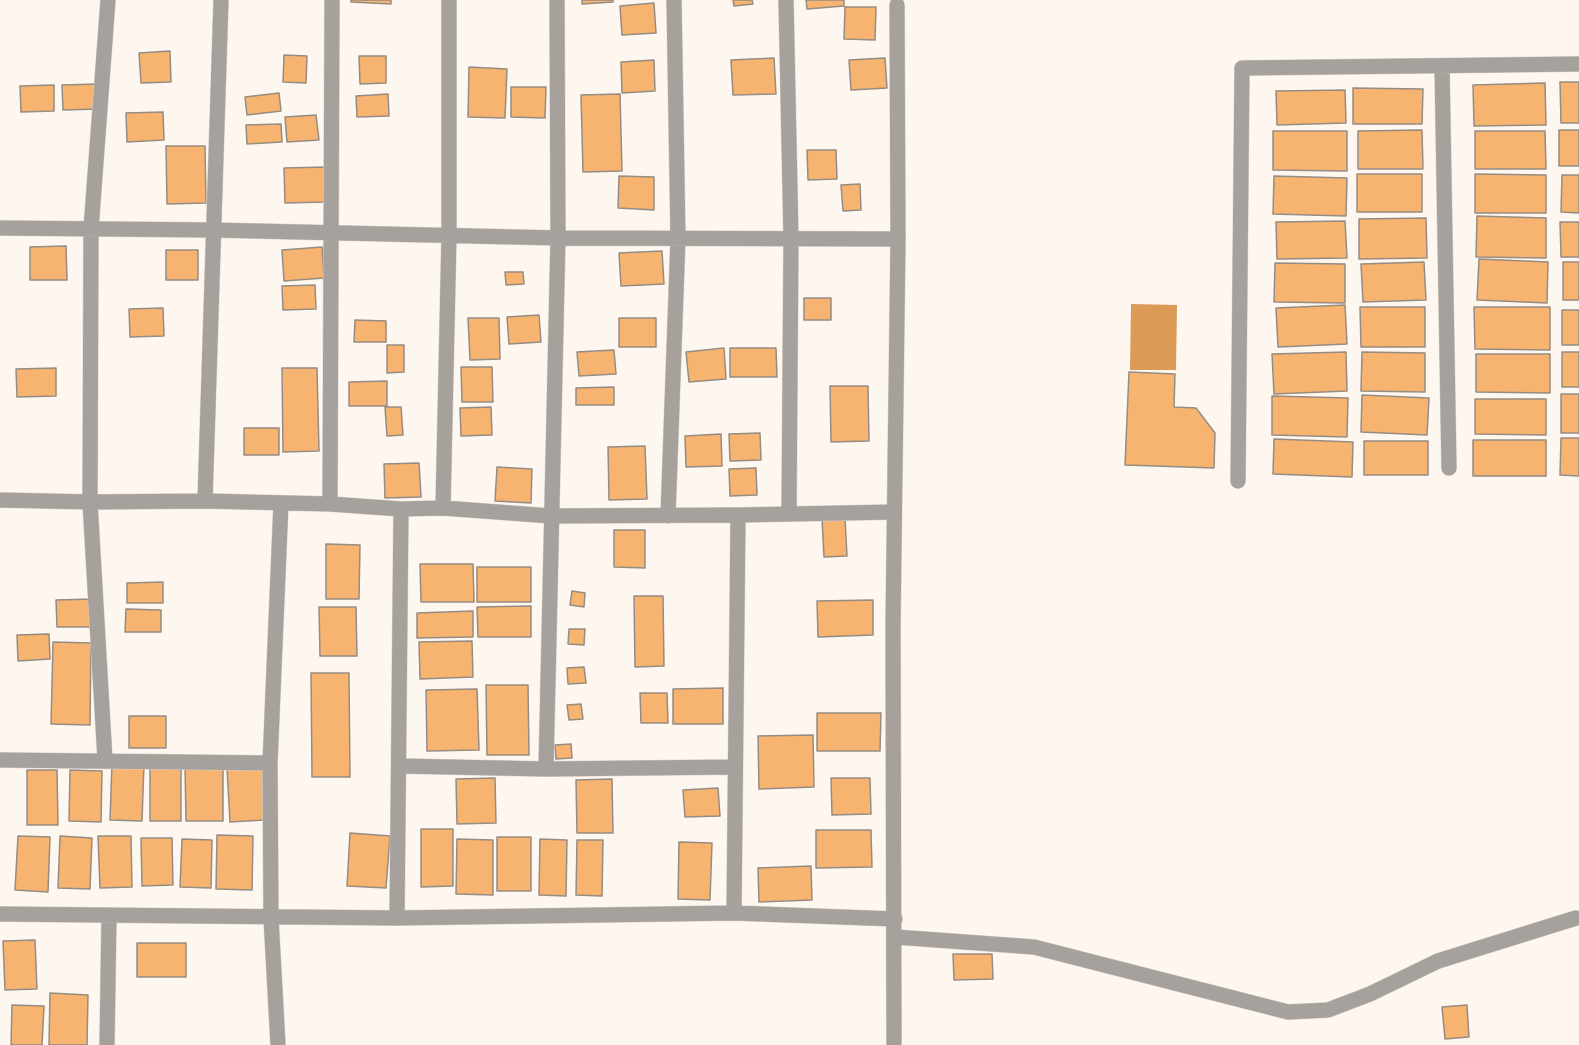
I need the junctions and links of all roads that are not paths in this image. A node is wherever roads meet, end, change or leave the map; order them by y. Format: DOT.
graph roads {
  1 [pos="108,0"];
  2 [pos="221,0"];
  3 [pos="332,0"];
  4 [pos="449,0"];
  5 [pos="557,0"];
  6 [pos="674,0"];
  7 [pos="786,0"];
  8 [pos="897,5"];
  9 [pos="1579,64"];
  10 [pos="1442,66"];
  11 [pos="0,228"];
  12 [pos="91,229"];
  13 [pos="213,230"];
  14 [pos="332,232"];
  15 [pos="448,235"];
  16 [pos="558,238"];
  17 [pos="678,238"];
  18 [pos="791,238"];
  19 [pos="898,239"];
  20 [pos="1449,468"];
  21 [pos="1238,481"];
  22 [pos="0,500"];
  23 [pos="205,501"];
  24 [pos="90,502"];
  25 [pos="281,502"];
  26 [pos="330,504"];
  27 [pos="443,508"];
  28 [pos="402,509"];
  29 [pos="894,512"];
  30 [pos="789,514"];
  31 [pos="738,515"];
  32 [pos="551,516"];
  33 [pos="668,516"];
  34 [pos="0,760"];
  35 [pos="105,760"];
  36 [pos="270,763"];
  37 [pos="400,766"];
  38 [pos="735,767"];
  39 [pos="546,769"];
  40 [pos="0,914"];
  41 [pos="734,914"];
  42 [pos="109,916"];
  43 [pos="271,918"];
  44 [pos="397,918"];
  45 [pos="1576,918"];
  46 [pos="895,919"];
  47 [pos="895,937"];
  48 [pos="107,1045"];
  49 [pos="278,1045"];
  50 [pos="894,1045"];
  1 -- 12 [label="street"];
  2 -- 13 [label="street"];
  3 -- 14 [label="street"];
  4 -- 15 [label="street"];
  5 -- 16 [label="street"];
  6 -- 17 [label="street"];
  7 -- 18 [label="street"];
  8 -- 19 [label="street"];
  9 -- 10 [label="street"];
  10 -- 20 [label="street"];
  10 -- 21 [label="street"];
  11 -- 12 [label="street"];
  12 -- 13 [label="street"];
  12 -- 24 [label="street"];
  13 -- 14 [label="street"];
  13 -- 23 [label="street"];
  14 -- 15 [label="street"];
  14 -- 26 [label="street"];
  15 -- 16 [label="street"];
  15 -- 27 [label="street"];
  16 -- 17 [label="street"];
  16 -- 32 [label="street"];
  17 -- 18 [label="street"];
  17 -- 33 [label="street"];
  18 -- 19 [label="street"];
  18 -- 30 [label="street"];
  19 -- 29 [label="street"];
  22 -- 24 [label="street"];
  23 -- 24 [label="street"];
  23 -- 25 [label="street"];
  24 -- 35 [label="street"];
  25 -- 26 [label="street"];
  25 -- 36 [label="street"];
  26 -- 28 [label="street"];
  27 -- 28 [label="street"];
  27 -- 32 [label="street"];
  28 -- 37 [label="street"];
  29 -- 30 [label="street"];
  29 -- 46 [label="street"];
  30 -- 31 [label="street"];
  31 -- 33 [label="street"];
  31 -- 38 [label="street"];
  32 -- 33 [label="street"];
  32 -- 39 [label="street"];
  34 -- 35 [label="street"];
  35 -- 36 [label="street"];
  36 -- 43 [label="street"];
  37 -- 39 [label="street"];
  37 -- 44 [label="street"];
  38 -- 39 [label="street"];
  38 -- 41 [label="street"];
  40 -- 42 [label="street"];
  41 -- 44 [label="street"];
  41 -- 46 [label="street"];
  42 -- 43 [label="street"];
  42 -- 48 [label="street"];
  43 -- 44 [label="street"];
  43 -- 49 [label="street"];
  45 -- 47 [label="street"];
  46 -- 47 [label="street"];
  47 -- 50 [label="street"];
}
